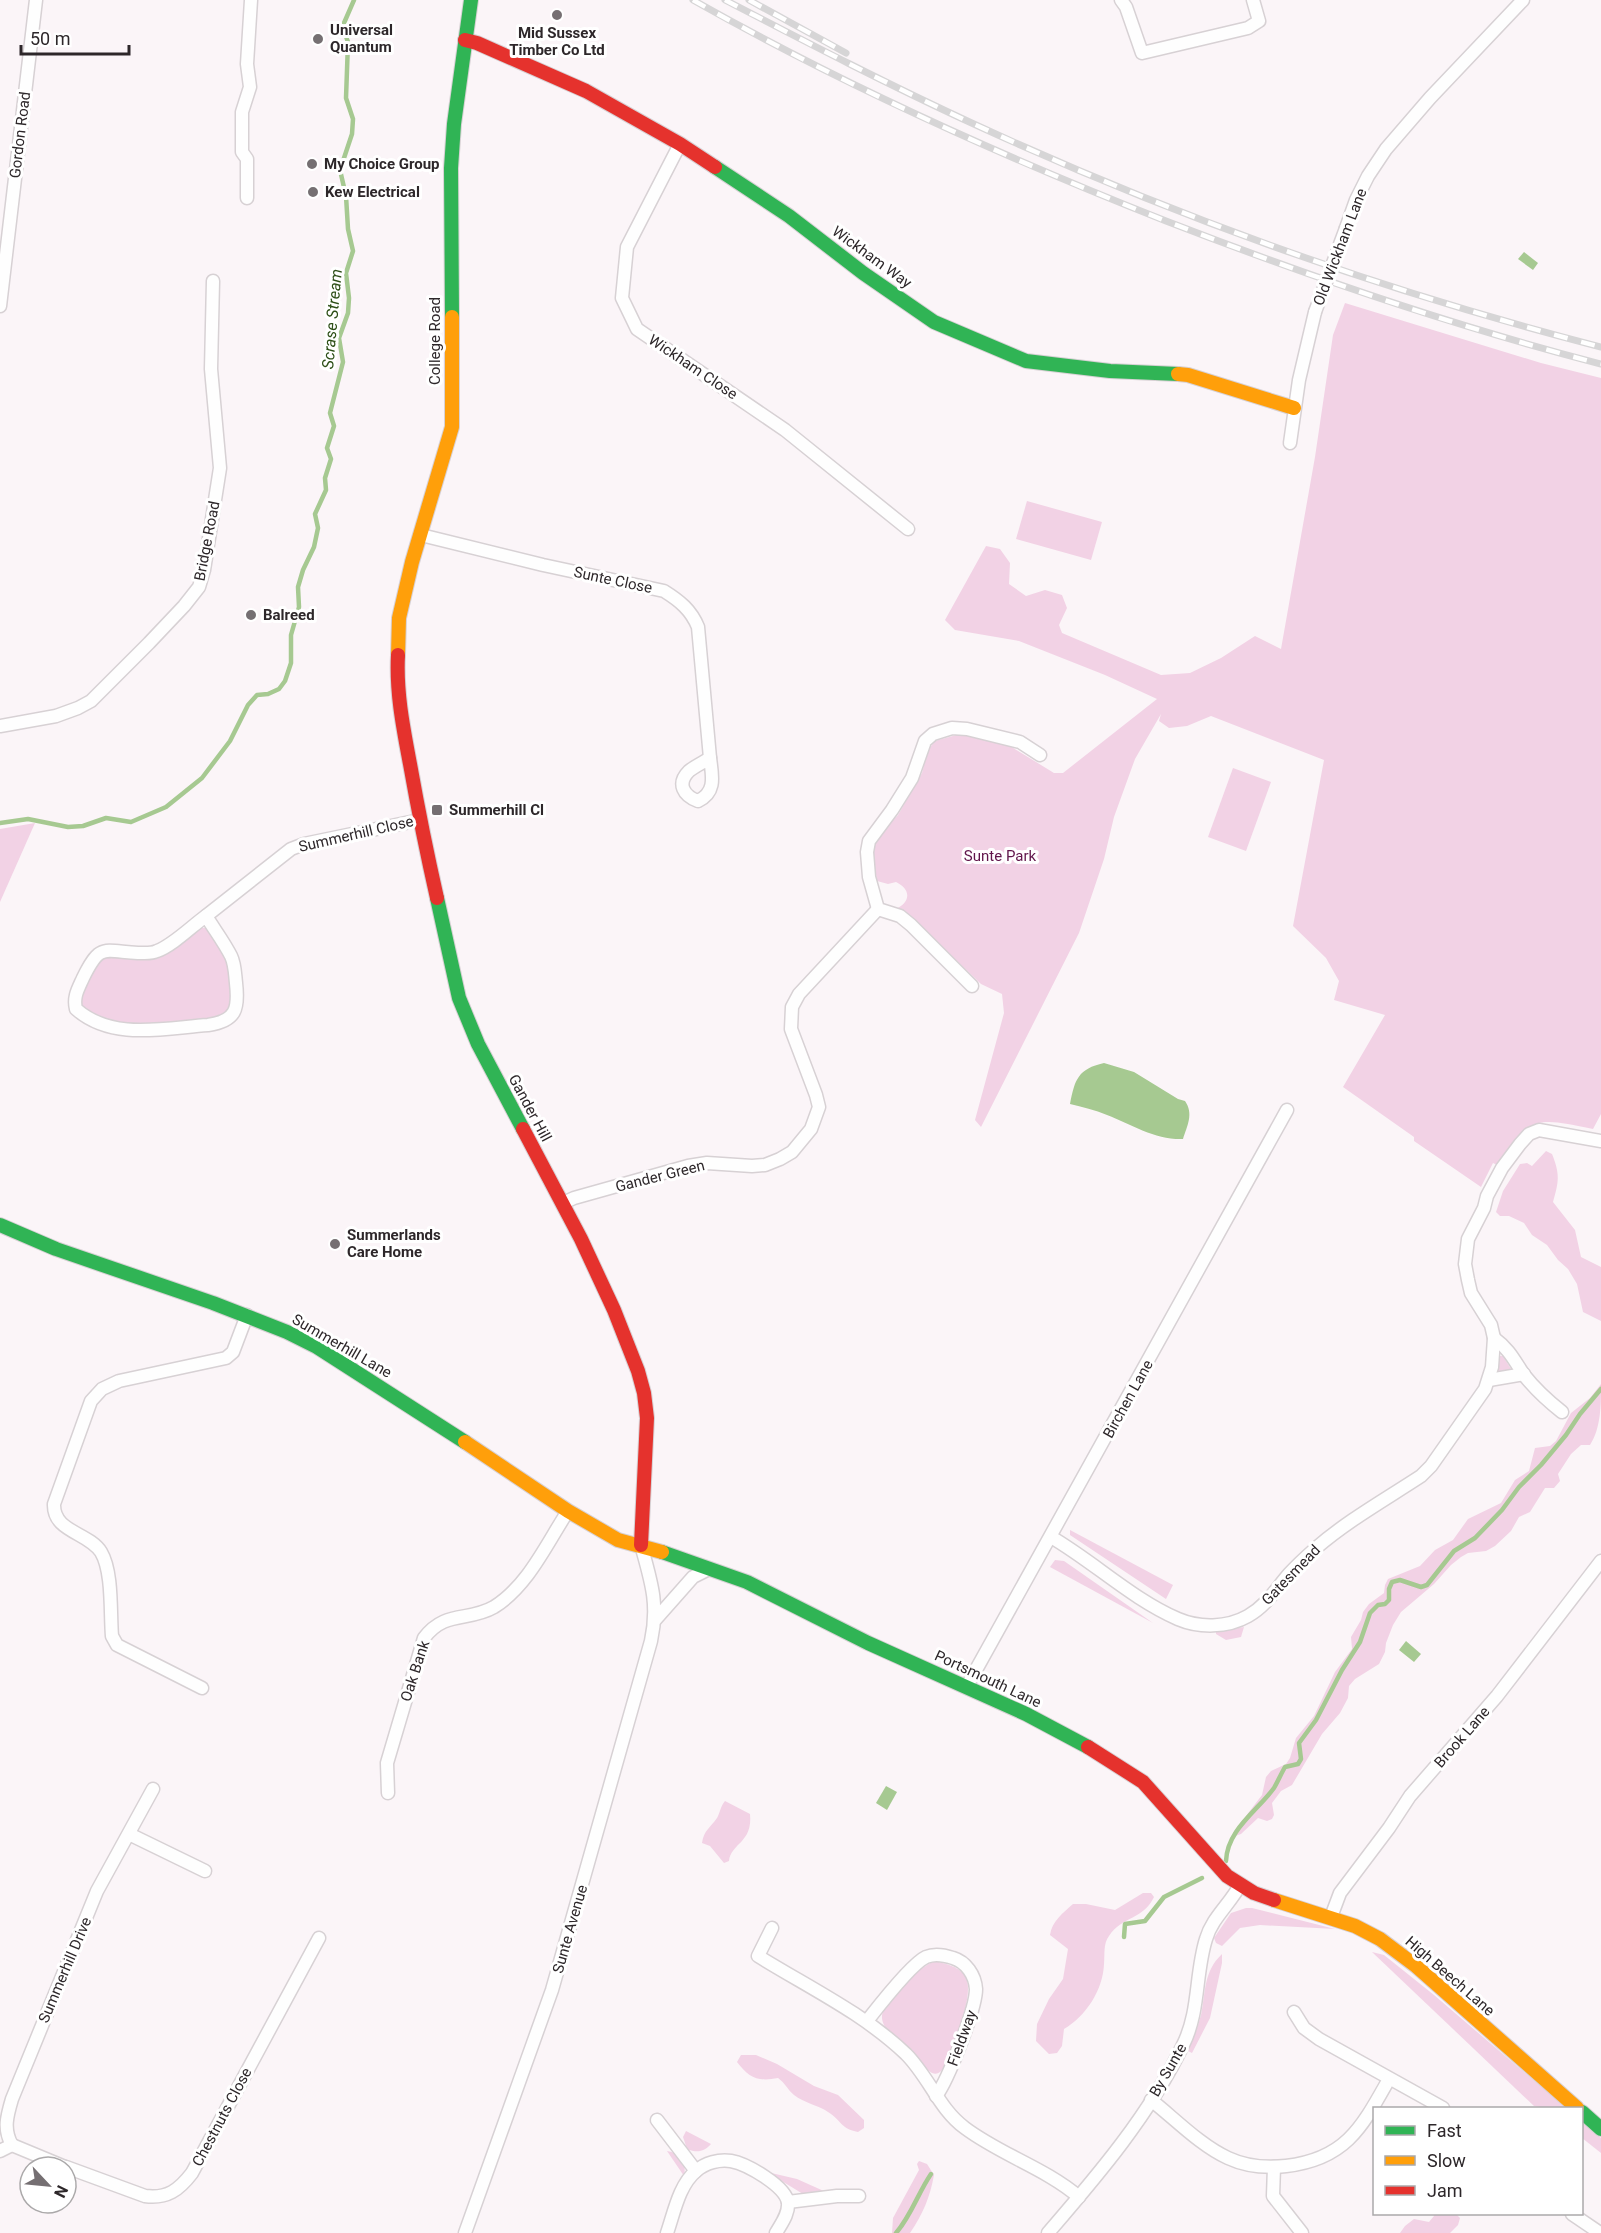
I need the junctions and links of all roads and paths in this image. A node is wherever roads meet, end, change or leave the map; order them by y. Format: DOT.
graph roads {
  1 [pos="36,0"];
  2 [pos="251,0"];
  3 [pos="471,0"];
  4 [pos="1121,0"];
  5 [pos="1253,0"];
  6 [pos="1523,0"];
  7 [pos="465,40"];
  8 [pos="680,144"];
  9 [pos="247,198"];
  10 [pos="213,281"];
  11 [pos="0,306"];
  12 [pos="1294,408"];
  13 [pos="1290,443"];
  14 [pos="908,529"];
  15 [pos="421,535"];
  16 [pos="397,676"];
  17 [pos="0,726"];
  18 [pos="1041,755"];
  19 [pos="710,758"];
  20 [pos="420,820"];
  21 [pos="878,909"];
  22 [pos="206,916"];
  23 [pos="972,986"];
  24 [pos="1287,1110"];
  25 [pos="1601,1141"];
  26 [pos="562,1203"];
  27 [pos="0,1224"];
  28 [pos="248,1316"];
  29 [pos="1494,1338"];
  30 [pos="1524,1374"];
  31 [pos="1490,1380"];
  32 [pos="1562,1412"];
  33 [pos="568,1511"];
  34 [pos="1052,1537"];
  35 [pos="641,1545"];
  36 [pos="1601,1561"];
  37 [pos="709,1569"];
  38 [pos="655,1620"];
  39 [pos="967,1686"];
  40 [pos="202,1688"];
  41 [pos="153,1790"];
  42 [pos="388,1793"];
  43 [pos="129,1834"];
  44 [pos="205,1871"];
  45 [pos="1240,1885"];
  46 [pos="1282,1902"];
  47 [pos="1331,1917"];
  48 [pos="772,1928"];
  49 [pos="319,1938"];
  50 [pos="1294,2012"];
  51 [pos="867,2021"];
  52 [pos="1389,2079"];
  53 [pos="936,2096"];
  54 [pos="1151,2100"];
  55 [pos="1439,2107"];
  56 [pos="1575,2107"];
  57 [pos="1583,2114"];
  58 [pos="657,2120"];
  59 [pos="1601,2129"];
  60 [pos="12,2145"];
  61 [pos="0,2151"];
  62 [pos="37,2155"];
  63 [pos="1274,2167"];
  64 [pos="78,2171"];
  65 [pos="696,2171"];
  66 [pos="859,2196"];
  67 [pos="1078,2197"];
  68 [pos="788,2202"];
  69 [pos="1573,2215"];
  70 [pos="465,2233"];
  71 [pos="667,2233"];
  72 [pos="776,2233"];
  73 [pos="1048,2233"];
  74 [pos="1302,2233"];
  75 [pos="1600,2233"];
  1 -- 11 [label="street, Gordon Road"];
  2 -- 9 [label="street"];
  3 -- 7 [label="street, College Road"];
  4 -- 5 [label="street"];
  6 -- 12 [label="street, Old Wickham Lane, bridge"];
  7 -- 8 [label="street, Wickham Way"];
  7 -- 15 [label="street, College Road"];
  8 -- 12 [label="street, Wickham Way"];
  8 -- 14 [label="street, Wickham Close"];
  10 -- 17 [label="street, Bridge Road"];
  12 -- 13 [label="street, Old Wickham Lane"];
  15 -- 16 [label="street, College Road"];
  15 -- 19 [label="street, Sunte Close"];
  16 -- 20 [label="street, Gander Hill"];
  18 -- 21 [label="street"];
  20 -- 22 [label="street, Summerhill Close"];
  20 -- 26 [label="street, Gander Hill"];
  21 -- 23 [label="street"];
  21 -- 26 [label="street, Gander Green"];
  22 -- 22 [label="street, Summerhill Close"];
  24 -- 34 [label="street, Birchen Lane"];
  25 -- 29 [label="street, Gatesmead"];
  26 -- 35 [label="street, Gander Hill"];
  27 -- 28 [label="street, Summerhill Lane"];
  28 -- 33 [label="street, Summerhill Lane"];
  28 -- 40 [label="street"];
  29 -- 30 [label="street, Gatesmead"];
  29 -- 31 [label="street, Gatesmead"];
  30 -- 31 [label="street"];
  30 -- 32 [label="street, Gatesmead"];
  31 -- 34 [label="street, Gatesmead"];
  33 -- 35 [label="street, Summerhill Lane"];
  33 -- 42 [label="street, Oak Bank"];
  34 -- 39 [label="street, Birchen Lane"];
  35 -- 37 [label="street, Portsmouth Lane"];
  35 -- 38 [label="street, Sunte Avenue"];
  36 -- 47 [label="street, Brook Lane"];
  37 -- 38 [label="street, Sunte Avenue"];
  37 -- 39 [label="street, Portsmouth Lane"];
  38 -- 70 [label="street, Sunte Avenue"];
  39 -- 45 [label="street, Portsmouth Lane"];
  41 -- 43 [label="street, Summerhill Drive"];
  43 -- 44 [label="street"];
  43 -- 60 [label="street, Summerhill Drive"];
  45 -- 46 [label="street, Portsmouth Lane"];
  45 -- 54 [label="street, By Sunte"];
  46 -- 47 [label="street, High Beech Lane"];
  47 -- 56 [label="street, High Beech Lane"];
  48 -- 51 [label="street"];
  49 -- 64 [label="street, Chestnuts Close"];
  50 -- 52 [label="street"];
  51 -- 53 [label="street"];
  51 -- 53 [label="street, Fieldway"];
  52 -- 55 [label="street"];
  52 -- 63 [label="street"];
  53 -- 67 [label="street"];
  54 -- 63 [label="street"];
  54 -- 67 [label="street, By Sunte"];
  57 -- 59 [label="street"];
  58 -- 65 [label="street"];
  60 -- 61 [label="street"];
  60 -- 62 [label="street, Chestnuts Close"];
  63 -- 74 [label="street"];
  65 -- 68 [label="street"];
  65 -- 71 [label="street"];
  66 -- 68 [label="street"];
  67 -- 73 [label="street, By Sunte"];
  68 -- 72 [label="street"];
  69 -- 75 [label="street"];
}
